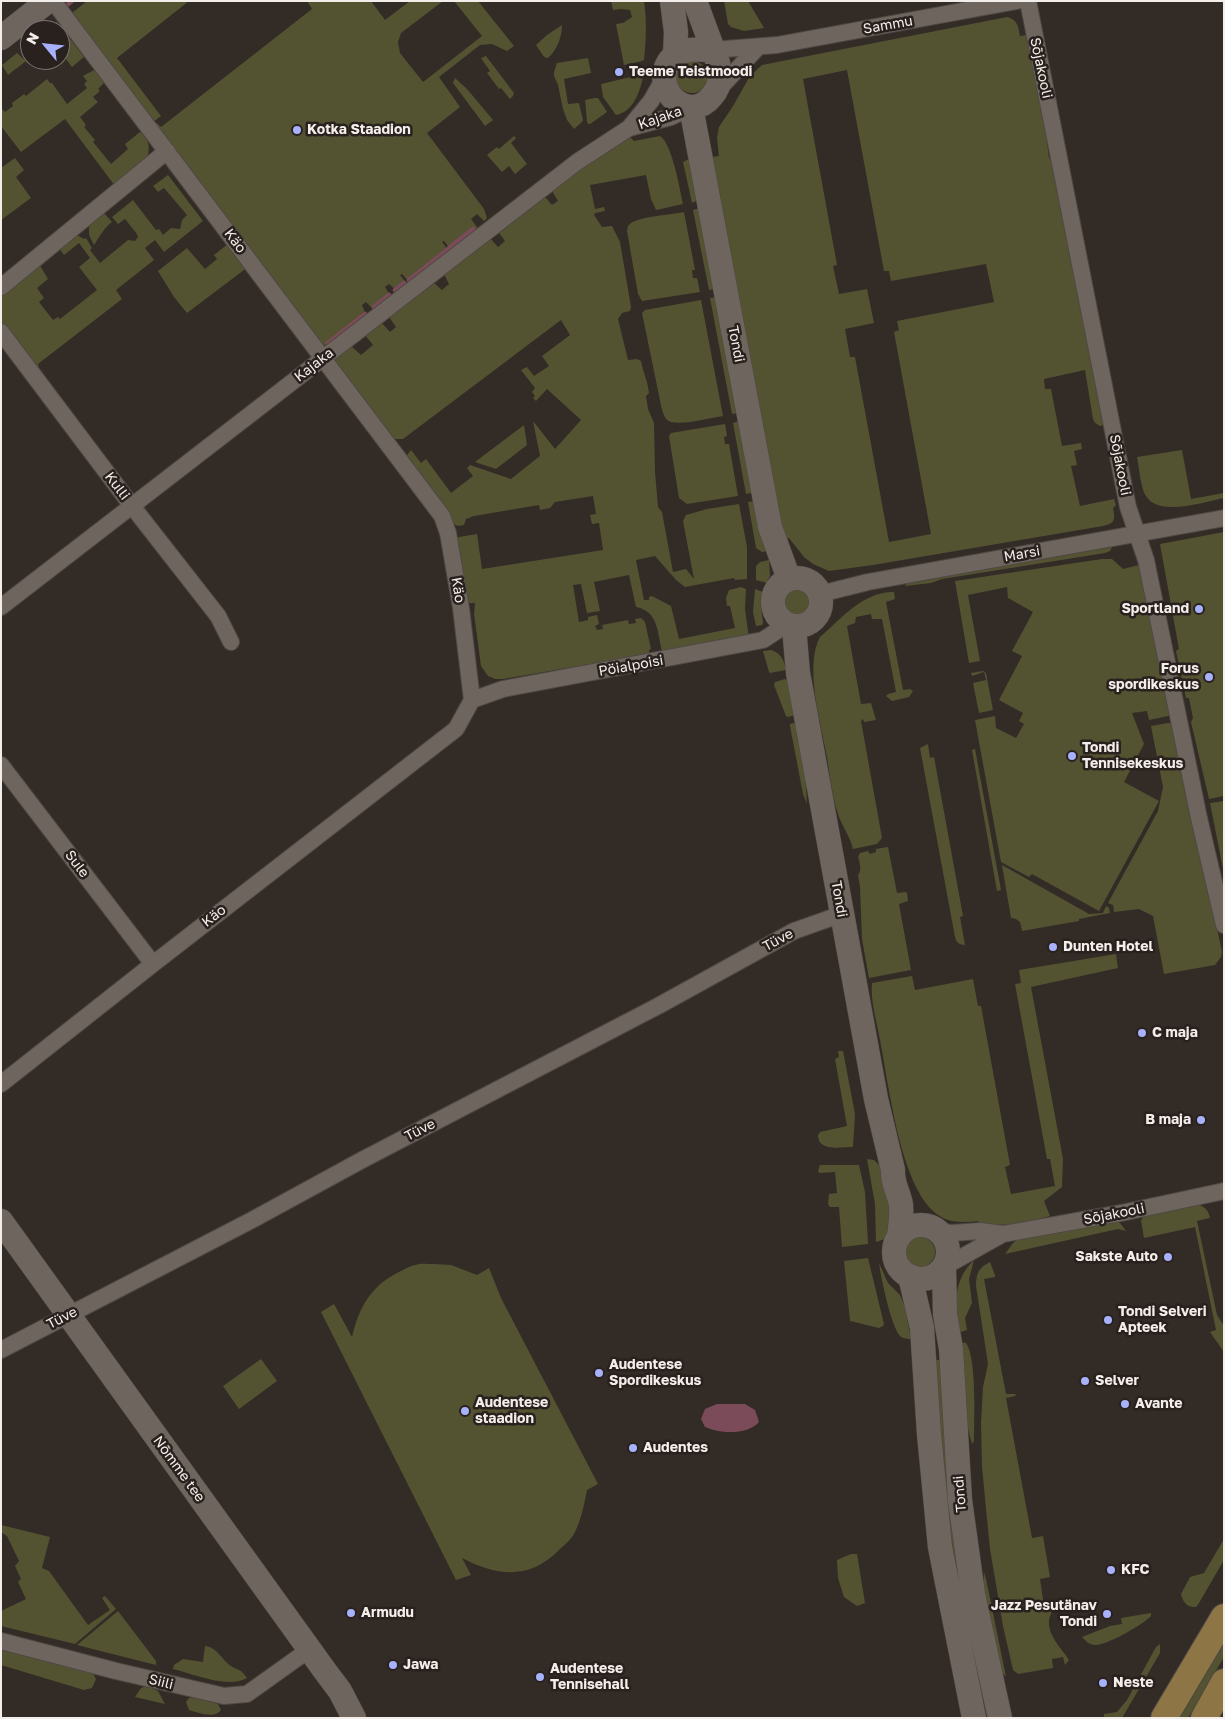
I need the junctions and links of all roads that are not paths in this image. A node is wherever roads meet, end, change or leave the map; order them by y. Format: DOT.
graph roads {
  1 [pos="48,1"];
  2 [pos="53,1"];
  3 [pos="672,1"];
  4 [pos="695,1"];
  5 [pos="1017,1"];
  6 [pos="1028,1"];
  7 [pos="1,38"];
  8 [pos="758,47"];
  9 [pos="712,50"];
  10 [pos="675,55"];
  11 [pos="663,80"];
  12 [pos="716,91"];
  13 [pos="691,107"];
  14 [pos="629,128"];
  15 [pos="167,151"];
  16 [pos="1,287"];
  17 [pos="1,332"];
  18 [pos="323,358"];
  19 [pos="132,506"];
  20 [pos="1224,518"];
  21 [pos="1137,533"];
  22 [pos="789,579"];
  23 [pos="820,594"];
  24 [pos="1,606"];
  25 [pos="791,626"];
  26 [pos="232,642"];
  27 [pos="472,700"];
  28 [pos="1,765"];
  29 [pos="842,914"];
  30 [pos="1224,926"];
  31 [pos="153,964"];
  32 [pos="1,1084"];
  33 [pos="893,1170"];
  34 [pos="1224,1191"];
  35 [pos="1,1221"];
  36 [pos="936,1230"];
  37 [pos="1003,1234"];
  38 [pos="899,1238"];
  39 [pos="944,1267"];
  40 [pos="910,1276"];
  41 [pos="69,1315"];
  42 [pos="1,1350"];
  43 [pos="1224,1617"];
  44 [pos="1,1641"];
  45 [pos="310,1649"];
  46 [pos="1224,1682"];
  47 [pos="354,1718"];
  48 [pos="974,1718"];
  49 [pos="1000,1718"];
  50 [pos="1164,1718"];
  51 [pos="1204,1718"];
  1 -- 7 [label="street"];
  2 -- 15 [label="street, Käo"];
  3 -- 10 [label="street"];
  4 -- 9 [label="street"];
  5 -- 8 [label="street, Sammu"];
  6 -- 21 [label="street, Sõjakooli"];
  8 -- 9 [label="street, Sammu"];
  8 -- 12 [label="street"];
  9 -- 10 [label="street"];
  9 -- 12 [label="street"];
  10 -- 11 [label="street"];
  11 -- 13 [label="street"];
  11 -- 14 [label="street, Kajaka"];
  12 -- 13 [label="street"];
  13 -- 14 [label="street, Kajaka"];
  13 -- 22 [label="street, Tondi"];
  14 -- 18 [label="street, Kajaka"];
  15 -- 16 [label="street"];
  15 -- 18 [label="street, Käo"];
  17 -- 19 [label="street, Kulli"];
  18 -- 19 [label="street, Kajaka"];
  18 -- 27 [label="street, Käo"];
  19 -- 24 [label="street, Kajaka"];
  19 -- 26 [label="street, Kulli"];
  20 -- 21 [label="street, Marsi"];
  21 -- 23 [label="street, Marsi"];
  21 -- 30 [label="street, Sõjakooli"];
  22 -- 23 [label="street"];
  22 -- 25 [label="street"];
  23 -- 25 [label="street"];
  25 -- 27 [label="street, Pöialpoisi"];
  25 -- 29 [label="street, Tondi"];
  27 -- 31 [label="street, Käo"];
  28 -- 31 [label="street, Sule"];
  29 -- 33 [label="street, Tondi"];
  29 -- 41 [label="street, Tüve"];
  31 -- 32 [label="street, Käo"];
  33 -- 36 [label="street, Tondi"];
  33 -- 38 [label="street, Tondi"];
  34 -- 37 [label="street, Sõjakooli"];
  35 -- 41 [label="street, Nõmme tee"];
  36 -- 37 [label="street, Sõjakooli"];
  36 -- 38 [label="street"];
  36 -- 39 [label="street"];
  37 -- 39 [label="street, Sõjakooli"];
  38 -- 40 [label="street"];
  39 -- 40 [label="street"];
  39 -- 49 [label="street, Tondi"];
  40 -- 48 [label="street, Tondi"];
  41 -- 42 [label="street, Tüve"];
  41 -- 45 [label="street, Nõmme tee"];
  43 -- 50 [label="main road"];
  44 -- 45 [label="street, Siili"];
  45 -- 47 [label="street, Nõmme tee"];
  46 -- 51 [label="main road"];
}
